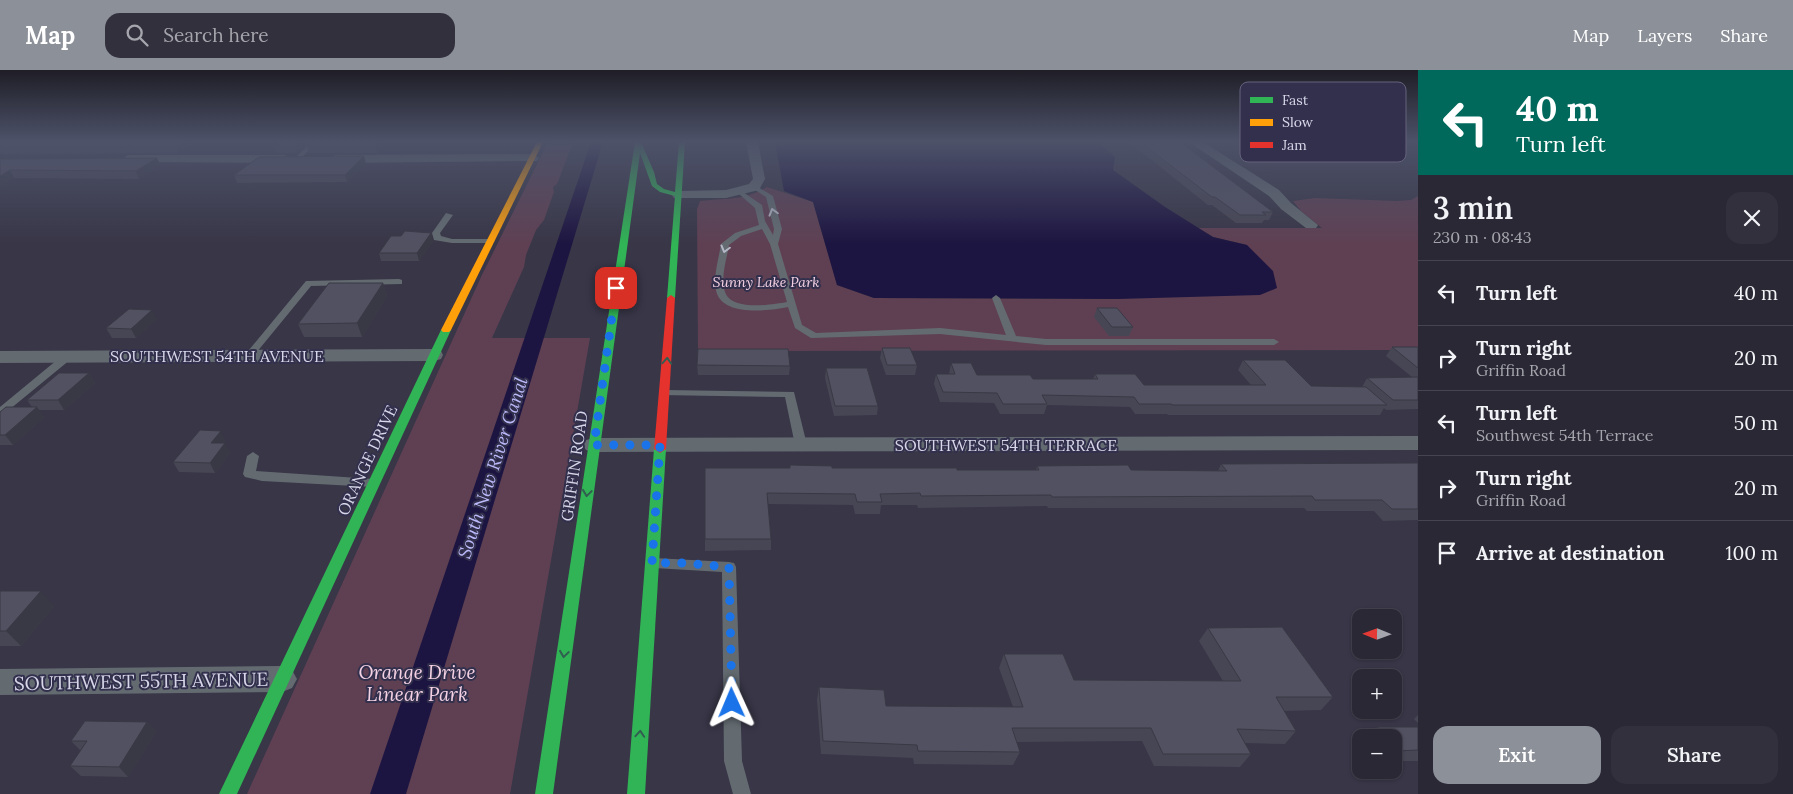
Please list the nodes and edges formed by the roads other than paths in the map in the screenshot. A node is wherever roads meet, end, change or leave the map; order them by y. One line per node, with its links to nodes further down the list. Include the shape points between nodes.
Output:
1 (524, 176): 14 (main road, ORANGE DRIVE)
2 (633, 176): 10 (main road, GRIFFIN ROAD)
3 (652, 176): 9 (main road, via 654,185 667,193)
4 (680, 176): 9 (main road)
5 (758, 176): 7 (street)
6 (1247, 176): 12 (street, via 1274,193)
7 (754, 187): 8 (street); 15 (lane, one-way to 7, via 778,229 769,196)
8 (741, 193): 9 (street); 13 (lane, via 759,207)
9 (679, 195): 10 (main road, via 647,202); 25 (main road, one-way to 9)
10 (627, 212): 28 (main road, GRIFFIN ROAD)
11 (449, 215): 14 (lane, via 436,233 437,238)
12 (1311, 225)
13 (764, 226): 15 (lane); 18 (lane, one-way to 18, via 729,238 725,244 719,291 724,298 749,308 765,309)
14 (491, 241): 21 (main road, ORANGE DRIVE)
15 (774, 244): 18 (lane)
16 (399, 282): 22 (lane, via 309,283)
17 (996, 298): 19 (lane)
18 (791, 304): 19 (lane, via 798,326 814,336 940,331)
19 (1012, 338): 20 (lane, via 1056,342)
20 (1274, 342)
21 (434, 355): 22 (street, SOUTHWEST 54TH AVENUE); 32 (main road, ORANGE DRIVE)
22 (248, 356): 24 (street, SOUTHWEST 54TH AVENUE)
23 (0, 357): 24 (street, SOUTHWEST 54TH AVENUE)
24 (67, 357): 26 (lane)
25 (664, 393): 29 (main road); 30 (lane, via 790,394)
26 (0, 412)
27 (1418, 443): 30 (street, SOUTHWEST 54TH TERRACE)
28 (594, 445): 29 (street, SOUTHWEST 54TH TERRACE); 37 (main road, GRIFFIN ROAD, one-way to 37)
29 (660, 445): 30 (street, SOUTHWEST 54TH TERRACE); 33 (main road)
30 (801, 445)
31 (253, 456): 32 (lane, via 249,474)
32 (373, 484): 34 (main road, ORANGE DRIVE)
33 (652, 563): 38 (main road, one-way to 33); 39 (lane, via 729,567 733,761)
34 (282, 680): 35 (street, SOUTHWEST 55TH AVENUE); 36 (main road, ORANGE DRIVE)
35 (0, 682)
36 (228, 794)
37 (544, 794)
38 (636, 794)
39 (742, 794)

